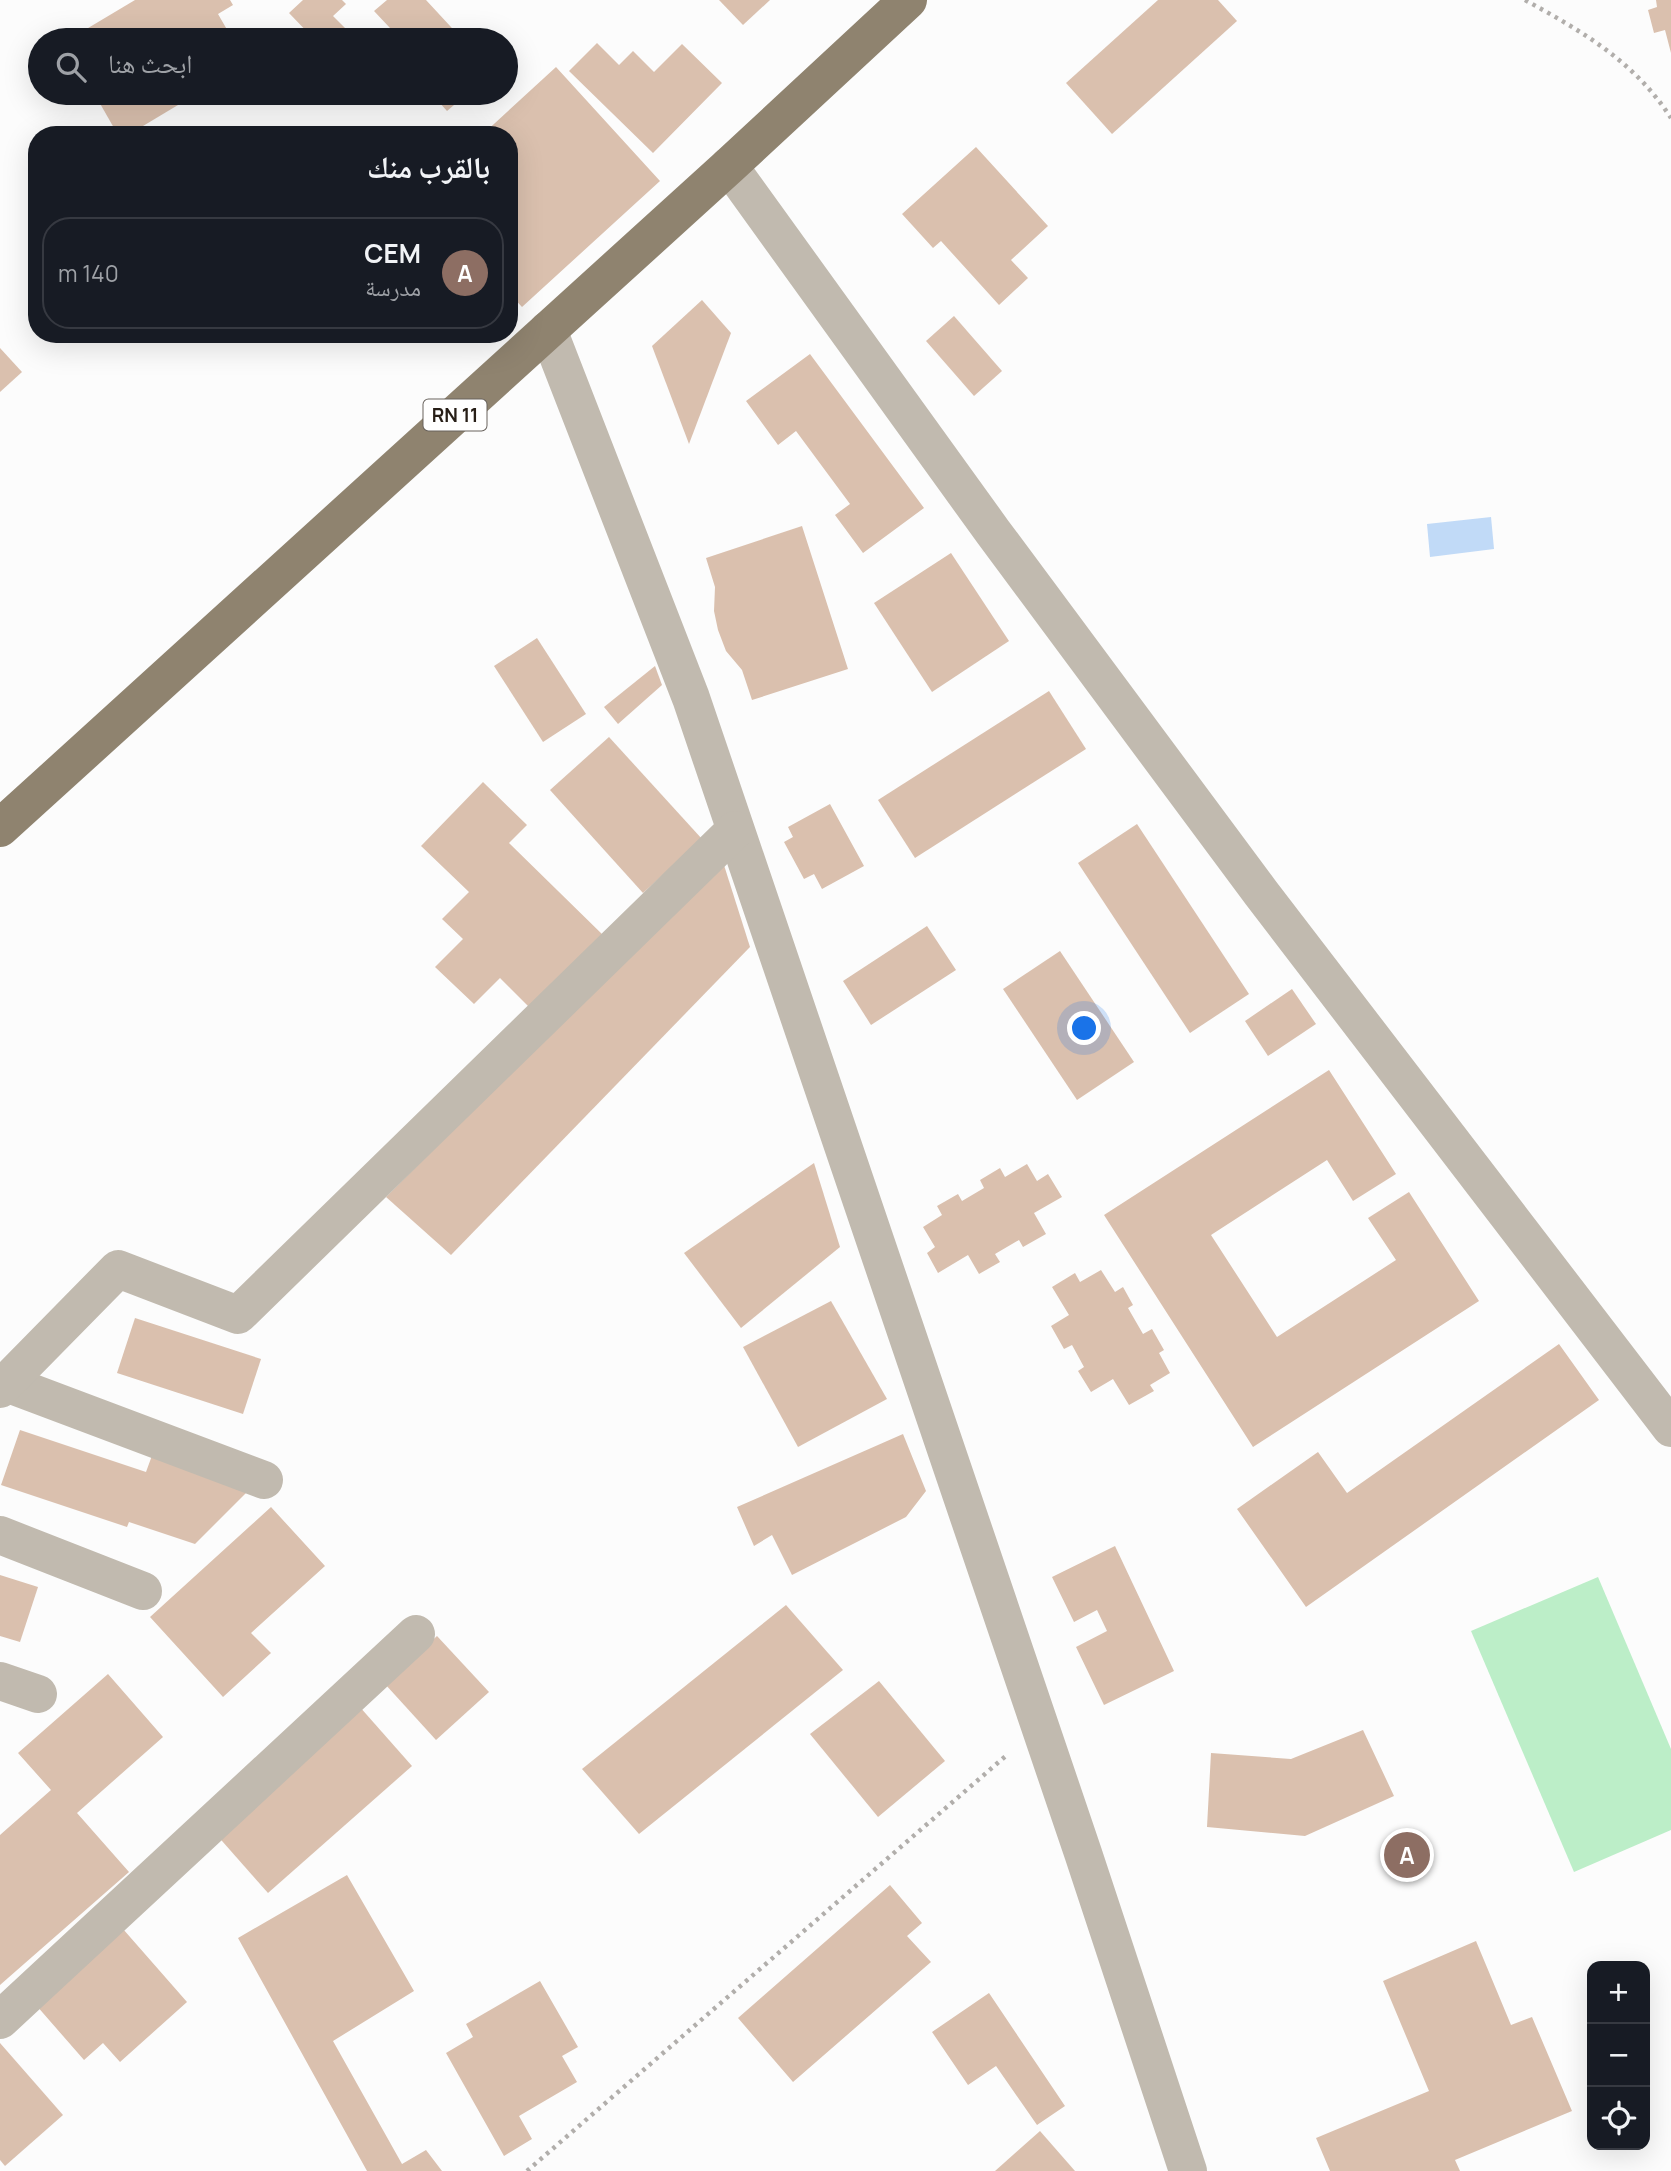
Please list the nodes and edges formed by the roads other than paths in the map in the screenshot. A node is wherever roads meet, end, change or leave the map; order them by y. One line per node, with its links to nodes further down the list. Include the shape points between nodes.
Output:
1 (908, 0): 2 (main road, RN 11)
2 (729, 166): 3 (main road, RN 11); 7 (street, via 1261,893)
3 (548, 330): 4 (main road, RN 11); 5 (street, via 691,698)
4 (0, 828)
5 (735, 830): 6 (street, via 238,1315 118,1269); 15 (street)
6 (3, 1386): 8 (street)
7 (1671, 1428)
8 (264, 1480)
9 (0, 1535): 10 (street)
10 (143, 1591)
11 (416, 1634): 14 (street)
12 (0, 1681): 13 (street)
13 (38, 1695)
14 (0, 2020)
15 (1188, 2171)

